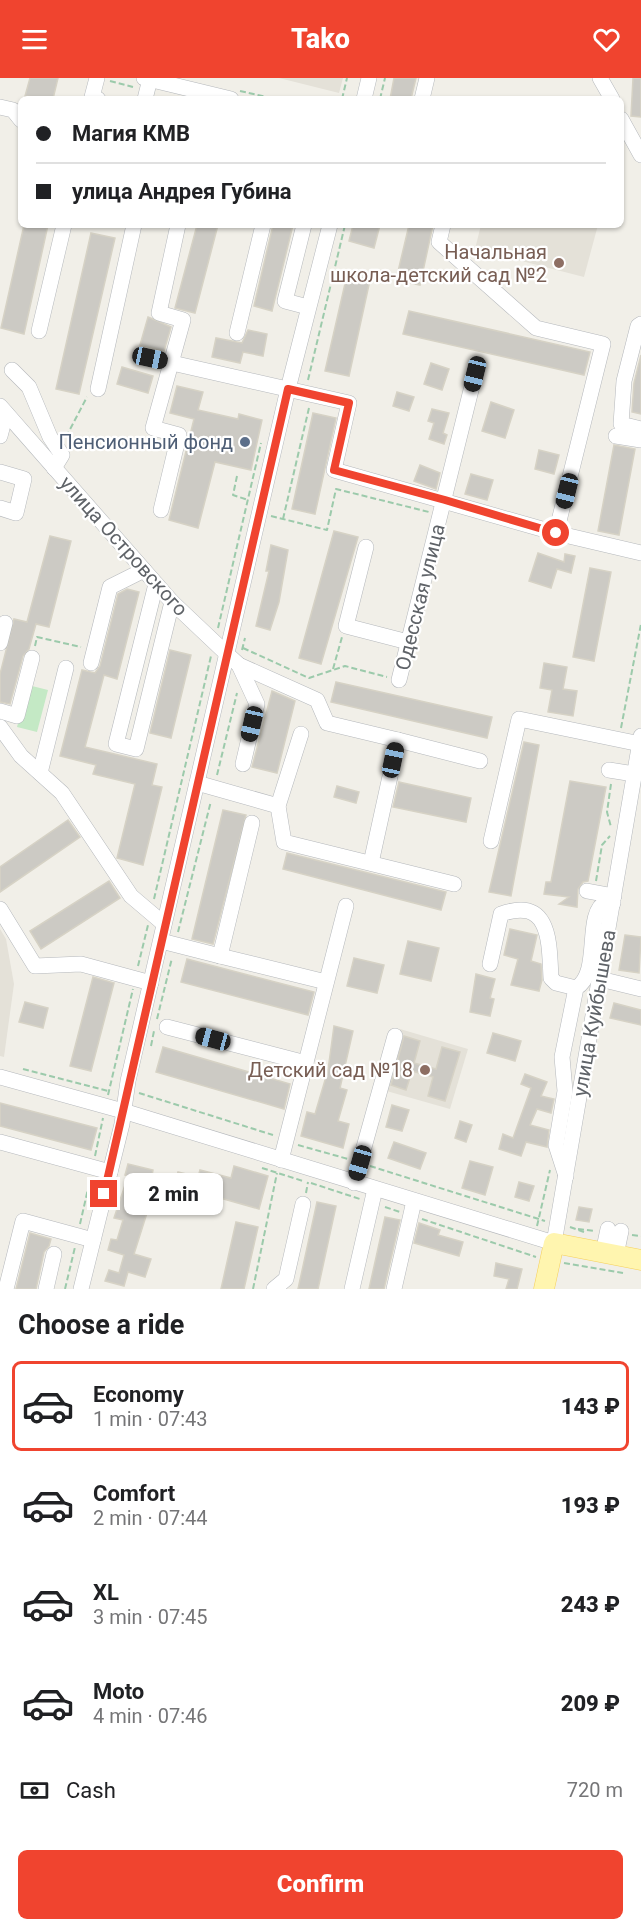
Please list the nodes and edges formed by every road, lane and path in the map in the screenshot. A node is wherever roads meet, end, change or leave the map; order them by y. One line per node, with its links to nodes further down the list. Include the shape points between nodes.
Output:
1 (97, 78): 9 (street)
2 (347, 78): 12 (path)
3 (369, 78): 13 (street)
4 (385, 78): 14 (path)
5 (427, 78): 15 (street)
6 (600, 78): 16 (street)
7 (147, 79): 8 (street); 10 (street)
8 (168, 81): 11 (street)
9 (92, 96)
10 (145, 96)
11 (220, 96)
12 (343, 96)
13 (365, 96)
14 (381, 96)
15 (423, 96)
16 (610, 96)
17 (0, 107): 18 (street, via 13,110)
18 (18, 116)
19 (624, 124): 20 (street)
20 (641, 155)
21 (63, 228): 31 (street)
22 (133, 228): 37 (street)
23 (177, 228): 34 (street, via 159,313 183,320)
24 (262, 228): 32 (street)
25 (303, 228): 29 (street, via 285,301)
26 (329, 228): 29 (street)
27 (344, 228): 39 (path)
28 (442, 228): 57 (street, via 439,242 536,328 603,344)
29 (308, 307): 38 (street)
30 (641, 324): 41 (street, via 624,381 621,424)
31 (39, 331)
32 (237, 333)
33 (150, 358): 34 (street)
34 (173, 363): 38 (street); 53 (street, via 153,428 179,435)
35 (12, 370): 46 (street, via 29,387)
36 (475, 374): 51 (street, Одесская улица)
37 (98, 389): 46 (path, via 88,395)
38 (288, 389): 39 (street); 71 (street)
39 (305, 393): 51 (street, via 349,403 334,470); 56 (path, via 310,409)
40 (3, 409): 42 (street); 47 (street, улица Островского)
41 (641, 429)
42 (0, 436)
43 (616, 436): 44 (street)
44 (641, 440)
45 (261, 443): 50 (path)
46 (58, 450): 47 (street, via 62,455)
47 (54, 468): 60 (street, улица Островского)
48 (0, 472): 52 (street, via 24,478 16,513)
49 (237, 476): 50 (path, via 233,495)
50 (248, 500): 65 (path)
51 (445, 500): 54 (street, Одесская улица); 57 (street)
52 (0, 508)
53 (161, 510)
54 (441, 515): 56 (path, via 336,489 327,530); 66 (street, Одесская улица)
55 (270, 516): 56 (path)
56 (283, 519)
57 (556, 533): 59 (street)
58 (366, 547): 64 (street)
59 (641, 553)
60 (144, 570): 61 (street, улица Островского); 69 (street, via 110,587)
61 (156, 584): 62 (street, улица Островского); 62 (street, via 116,744 136,749)
62 (172, 602): 65 (street, улица Островского)
63 (5, 623): 67 (street)
64 (346, 626): 66 (street); 73 (path)
65 (214, 641): 71 (street, улица Островского); 96 (path)
66 (408, 642): 74 (street, Одесская улица)
67 (0, 644)
68 (243, 648): 73 (path, via 309,678)
69 (93, 656): 70 (path, via 38,637)
70 (32, 658): 75 (street, via 17,716)
71 (237, 664): 78 (street, via 317,700 327,723); 81 (street, via 257,704); 85 (street); 86 (path)
72 (66, 668): 83 (street)
73 (333, 670): 74 (path, via 345,666)
74 (399, 680)
75 (0, 711)
76 (0, 727): 83 (street)
77 (301, 734): 87 (street)
78 (398, 740): 80 (street); 90 (street)
79 (640, 740): 84 (street, улица Куйбышева); 89 (street, via 519,719)
80 (480, 761)
81 (243, 764)
82 (609, 770): 84 (street)
83 (40, 774): 96 (street, via 62,793 131,896)
84 (634, 774): 93 (street, улица Куйбышева)
85 (197, 783): 86 (street); 97 (street)
86 (214, 788): 87 (street); 98 (path)
87 (278, 806): 90 (street, via 284,842)
88 (252, 823): 99 (street)
89 (491, 841)
90 (371, 863): 91 (street)
91 (454, 884)
92 (587, 891): 93 (street)
93 (614, 899): 102 (street, улица Куйбышева); 105 (street, via 598,910 588,974)
94 (346, 906): 103 (street)
95 (0, 909): 101 (street, via 35,966 81,964)
96 (150, 913): 97 (street); 101 (path)
97 (164, 924): 98 (street)
98 (168, 943): 99 (street); 104 (street); 109 (path)
99 (220, 956): 103 (street)
100 (490, 964): 105 (street, via 501,914 527,912 538,917 546,931 552,956 551,978)
101 (135, 979): 104 (street); 113 (path)
102 (600, 980): 106 (street); 125 (street, улица Куйбышева)
103 (326, 982): 110 (street)
104 (151, 983): 114 (street)
105 (576, 988): 119 (street, via 562,1057 565,1091)
106 (641, 989)
107 (167, 1027): 110 (street)
108 (394, 1036): 120 (street)
109 (150, 1047)
110 (306, 1063): 117 (street)
111 (22, 1068): 115 (path)
112 (0, 1079): 115 (street)
113 (110, 1084): 114 (path); 115 (path)
114 (133, 1091): 116 (street); 116 (path); 117 (path)
115 (105, 1105): 116 (street); 116 (path); 122 (path)
116 (126, 1116): 123 (street); 124 (street)
117 (286, 1140): 120 (path); 123 (street)
118 (0, 1142): 122 (street)
119 (556, 1145): 125 (street); 130 (path)
120 (360, 1163): 126 (street); 130 (path)
121 (255, 1166): 123 (path)
122 (93, 1167): 124 (street); 135 (path)
123 (279, 1167): 126 (street); 127 (path); 147 (path)
124 (110, 1172): 137 (street)
125 (566, 1176): 138 (street, улица Куйбышева)
126 (354, 1183): 127 (street)
127 (373, 1196): 129 (street); 129 (path); 149 (street)
128 (303, 1204): 148 (street, via 286,1279)
129 (412, 1208): 138 (street); 141 (path); 150 (street)
130 (538, 1219): 131 (path); 133 (path)
131 (549, 1222)
132 (576, 1229): 134 (path)
133 (536, 1231)
134 (613, 1231): 136 (path); 140 (street)
135 (77, 1236): 137 (street); 143 (street, via 23,1221); 145 (path)
136 (641, 1236)
137 (93, 1240): 146 (street)
138 (556, 1252): 140 (main road); 142 (path); 151 (main road, улица Куйбышева)
139 (54, 1254): 144 (street)
140 (610, 1254): 142 (main road)
141 (542, 1259)
142 (635, 1267)
143 (6, 1289)
144 (46, 1289)
145 (65, 1289)
146 (81, 1289)
147 (253, 1289)
148 (273, 1289)
149 (352, 1289)
150 (394, 1289)
151 (544, 1289)

